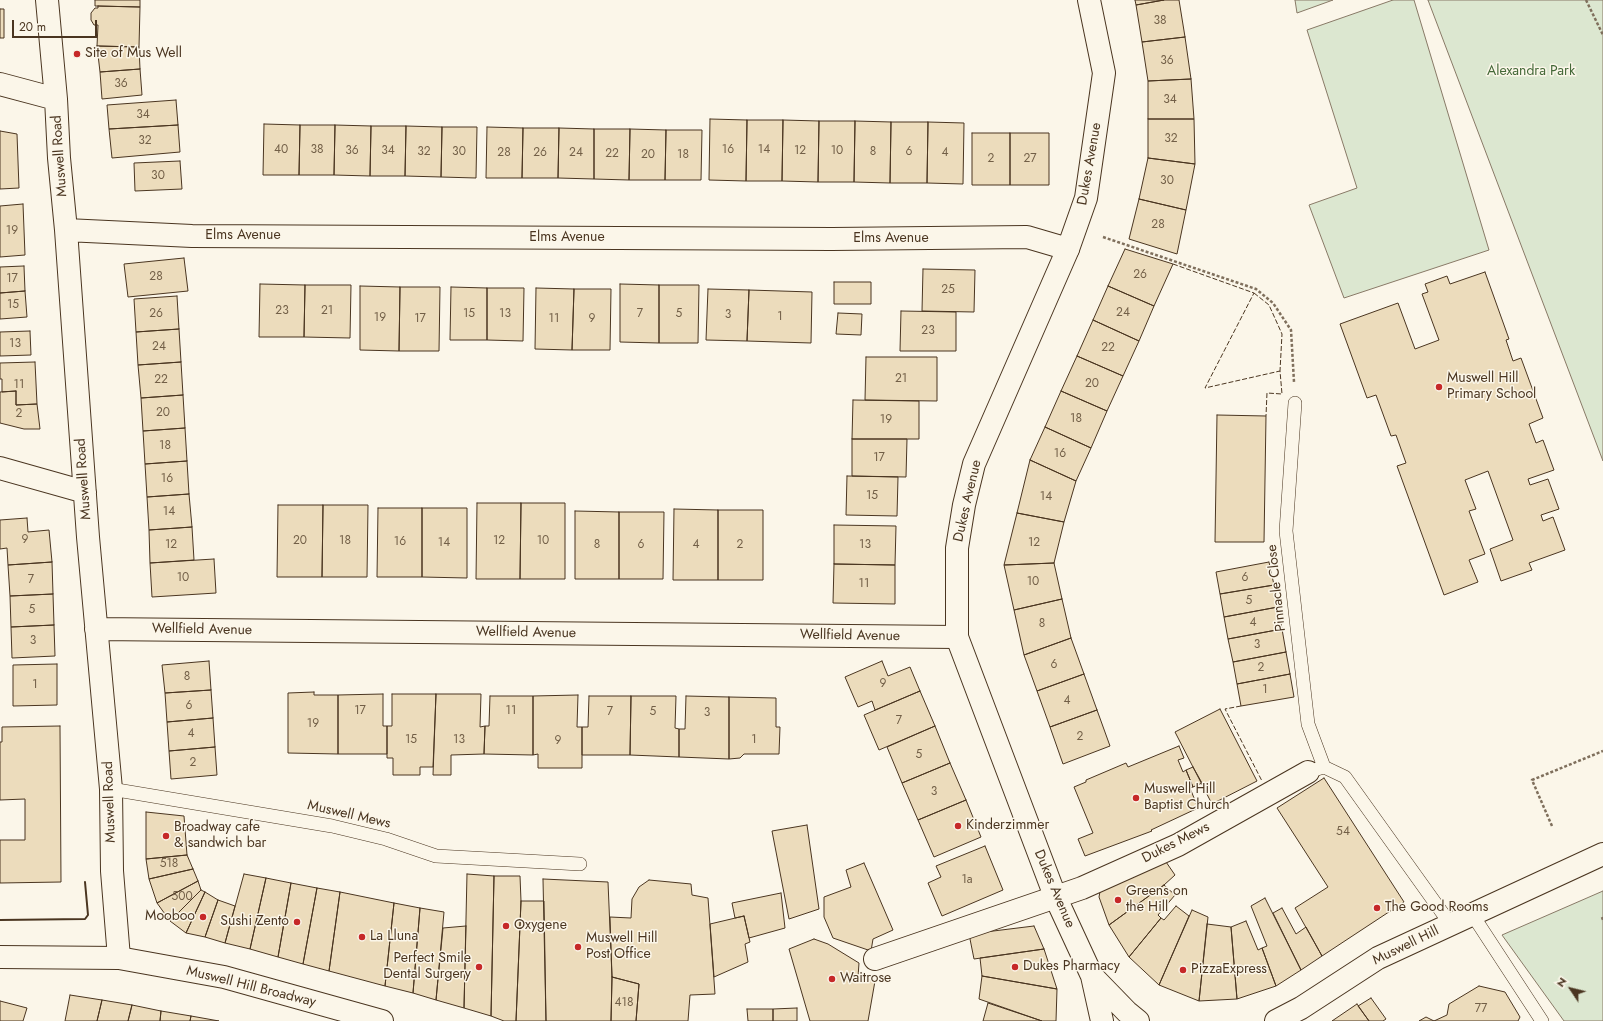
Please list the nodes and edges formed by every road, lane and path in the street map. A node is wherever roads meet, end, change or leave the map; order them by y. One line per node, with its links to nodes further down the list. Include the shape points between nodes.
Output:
1 (47, 0): 6 (street, Muswell Road)
2 (1089, 0): 9 (street, Dukes Avenue, via 1104,73 1086,198)
3 (1586, 0): 4 (path)
4 (1603, 35)
5 (0, 84): 6 (street)
6 (56, 99): 7 (street, Muswell Road)
7 (66, 230): 9 (street, Elms Avenue, via 200,236 824,239 1027,237); 12 (street, Muswell Road)
8 (1103, 237): 10 (path, via 1256,289 1273,303 1291,330)
9 (1068, 249): 14 (street, Dukes Avenue, via 974,464 957,548)
10 (1295, 403): 16 (lane, Pinnacle Close, via 1286,531 1308,724)
11 (0, 468): 12 (street)
12 (85, 492): 13 (street, Muswell Road)
13 (96, 629): 14 (street, Wellfield Avenue); 17 (street, Muswell Road)
14 (957, 637): 21 (street, Dukes Avenue)
15 (1603, 751): 18 (path, via 1532,780)
16 (1316, 770): 21 (street, Dukes Mews, via 1178,845 1082,888); 23 (lane, via 1345,777)
17 (111, 790): 20 (lane, Muswell Mews, via 332,826 386,839 436,856); 25 (street, Muswell Road, via 112,871)
18 (1552, 826)
19 (1603, 854): 22 (street, Muswell Hill)
20 (580, 864)
21 (1055, 896): 26 (street, Dukes Mews); 27 (street, Dukes Avenue)
22 (1472, 914): 23 (street, Muswell Hill); 33 (lane)
23 (1451, 925): 28 (street, Muswell Hill, via 1378,958)
24 (0, 957): 25 (street, Muswell Hill Broadway)
25 (119, 958): 29 (street, Muswell Hill Broadway, via 224,978)
26 (875, 959)
27 (1092, 976): 30 (street, Dukes Avenue); 31 (street, Dukes Avenue)
28 (1296, 1014): 32 (street, Muswell Hill)
29 (382, 1021)
30 (1102, 1021)
31 (1138, 1021)
32 (1276, 1021)
33 (1542, 1021)

